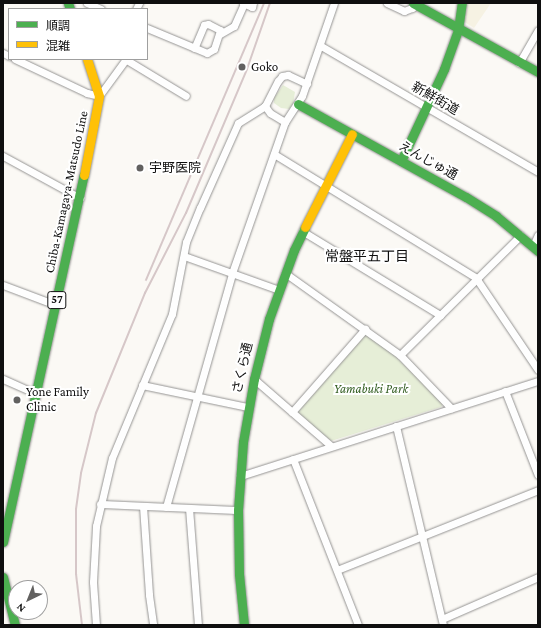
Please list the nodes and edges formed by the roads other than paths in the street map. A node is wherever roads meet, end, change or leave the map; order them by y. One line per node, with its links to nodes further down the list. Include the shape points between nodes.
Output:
1 (87, 3): 8 (street)
2 (244, 3): 3 (street, via 252,7); 12 (street, via 234,26)
3 (253, 3)
4 (334, 3): 13 (street)
5 (387, 3): 7 (street, via 404,11)
6 (462, 3): 10 (street)
7 (416, 4): 10 (street)
8 (99, 8)
9 (148, 28): 14 (street)
10 (458, 30): 19 (street); 26 (street, via 444,69)
11 (538, 30): 19 (street)
12 (220, 34): 14 (street, via 209,53); 14 (street, via 219,28 206,24)
13 (320, 46): 21 (street); 26 (street, 新鮮街道)
14 (194, 48)
15 (17, 60): 22 (street, via 87,93)
16 (87, 60): 22 (street, Chiba-Kamagaya-Matsudo Line / 57)
17 (125, 60): 22 (street)
18 (128, 60): 23 (street)
19 (519, 63): 20 (street)
20 (538, 72)
21 (307, 84): 24 (street); 25 (street, via 288,75 282,76)
22 (99, 96): 34 (street, Chiba-Kamagaya-Matsudo Line / 57)
23 (186, 96)
24 (298, 104): 27 (street); 28 (street, えんじゅ通)
25 (265, 106): 27 (street, via 270,113); 39 (street, via 238,122 186,242)
26 (426, 107): 31 (street); 32 (street, 新鮮街道)
27 (285, 122): 29 (street)
28 (352, 134): 31 (street, えんじゅ通); 33 (street, さくら通)
29 (274, 154): 33 (street); 40 (street)
30 (3, 156): 34 (street)
31 (401, 161): 36 (street, えんじゅ通, via 496,216)
32 (538, 172)
33 (324, 185): 35 (street, さくら通); 42 (street)
34 (80, 198): 45 (street, Chiba-Kamagaya-Matsudo Line / 57)
35 (302, 231): 41 (street, さくら通); 46 (street)
36 (520, 235): 38 (street, えんじゅ通); 42 (street)
37 (538, 235): 38 (street)
38 (536, 249)
39 (184, 256): 40 (street); 53 (street, via 172,314)
40 (232, 273): 44 (street); 56 (street)
41 (285, 274): 44 (street, さくら通); 47 (street)
42 (476, 278): 46 (street); 49 (street)
43 (3, 285): 45 (street)
44 (278, 290): 51 (street, さくら通)
45 (56, 305): 55 (street, Chiba-Kamagaya-Matsudo Line / 57)
46 (440, 315): 48 (street)
47 (365, 329): 48 (street); 59 (street)
48 (400, 355): 58 (street)
49 (538, 370)
50 (3, 379): 55 (street)
51 (254, 379): 57 (street, さくら通); 59 (street)
52 (538, 381): 54 (street)
53 (142, 385): 56 (street); 66 (street, via 112,458)
54 (506, 391): 58 (street); 63 (street)
55 (36, 394): 72 (street, Chiba-Kamagaya-Matsudo Line / 57)
56 (196, 397): 57 (street); 68 (street)
57 (248, 407): 64 (street, さくら通)
58 (451, 408): 60 (street)
59 (292, 412): 61 (street)
60 (396, 426): 61 (street); 71 (street)
61 (331, 446): 62 (street)
62 (293, 460): 64 (street); 73 (street)
63 (538, 475)
64 (240, 476): 70 (street, さくら通)
65 (538, 490): 71 (street)
66 (100, 504): 67 (street); 79 (street, via 93,569)
67 (143, 506): 68 (street); 80 (street)
68 (166, 507): 69 (street)
69 (189, 508): 70 (street); 81 (street)
70 (238, 510): 82 (street, さくら通)
71 (422, 536): 73 (street); 78 (street)
72 (3, 542)
73 (337, 570): 83 (street)
74 (3, 577): 76 (street)
75 (538, 577): 78 (street)
76 (8, 596): 77 (street)
77 (3, 607)
78 (442, 622)
79 (96, 625)
80 (153, 625)
81 (198, 625)
82 (244, 625)
83 (358, 625)

